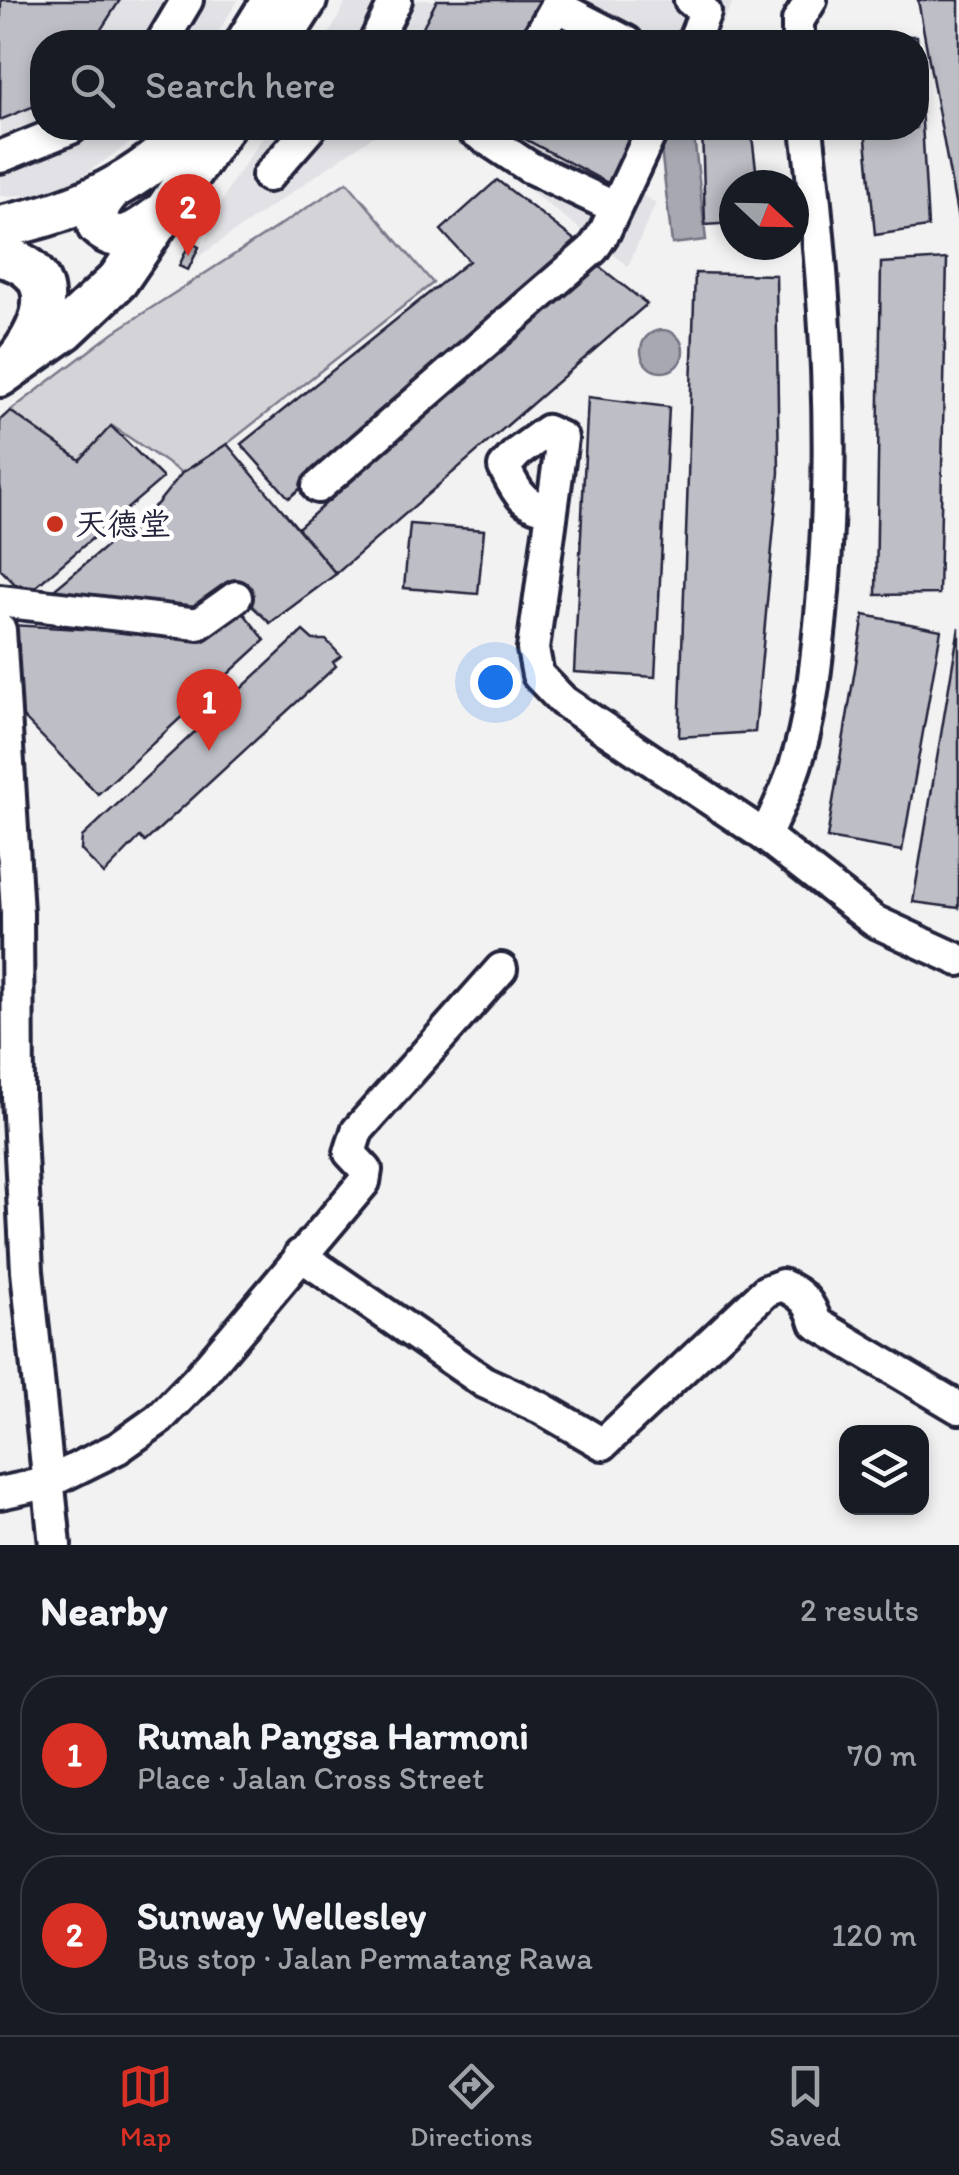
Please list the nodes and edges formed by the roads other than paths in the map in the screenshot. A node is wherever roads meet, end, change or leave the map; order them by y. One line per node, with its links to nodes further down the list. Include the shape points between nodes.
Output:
1 (187, 0): 8 (street)
2 (273, 0): 9 (main road)
3 (306, 0): 10 (main road)
4 (396, 0): 11 (street)
5 (690, 0): 14 (street, via 705,12)
6 (811, 0): 15 (street)
7 (558, 3): 12 (street); 13 (street)
8 (169, 30)
9 (254, 30)
10 (287, 30)
11 (381, 30)
12 (543, 30)
13 (606, 30)
14 (698, 30)
15 (798, 30)
16 (41, 140): 23 (street)
17 (177, 140): 25 (main road)
18 (214, 140): 27 (main road)
19 (300, 140): 24 (street)
20 (494, 140): 26 (street, via 530,166)
21 (647, 140): 26 (street)
22 (808, 140): 36 (street, via 831,474 818,646 804,731)
23 (0, 156)
24 (268, 176)
25 (110, 191): 27 (main road, via 96,218 112,236 133,236); 28 (main road)
26 (614, 207): 31 (street, via 593,248)
27 (164, 212): 30 (main road, via 118,280 65,330)
28 (0, 227)
29 (0, 256): 30 (main road, via 26,265 44,295 37,330)
30 (3, 374)
31 (318, 487)
32 (550, 508): 36 (street, via 532,648 538,675 563,701)
33 (236, 596): 34 (street, via 198,624)
34 (0, 601)
35 (0, 630): 39 (street, via 17,912)
36 (765, 836): 37 (street, via 874,921)
37 (959, 960)
38 (501, 970): 40 (street, via 356,1130 350,1153 366,1170 364,1182)
39 (9, 1108): 42 (street)
40 (300, 1255): 41 (street, via 484,1382 602,1444 766,1291 782,1285 810,1304 816,1323); 42 (street, via 159,1419)
41 (959, 1408)
42 (47, 1483): 43 (street); 44 (street)
43 (0, 1493)
44 (56, 1545)

